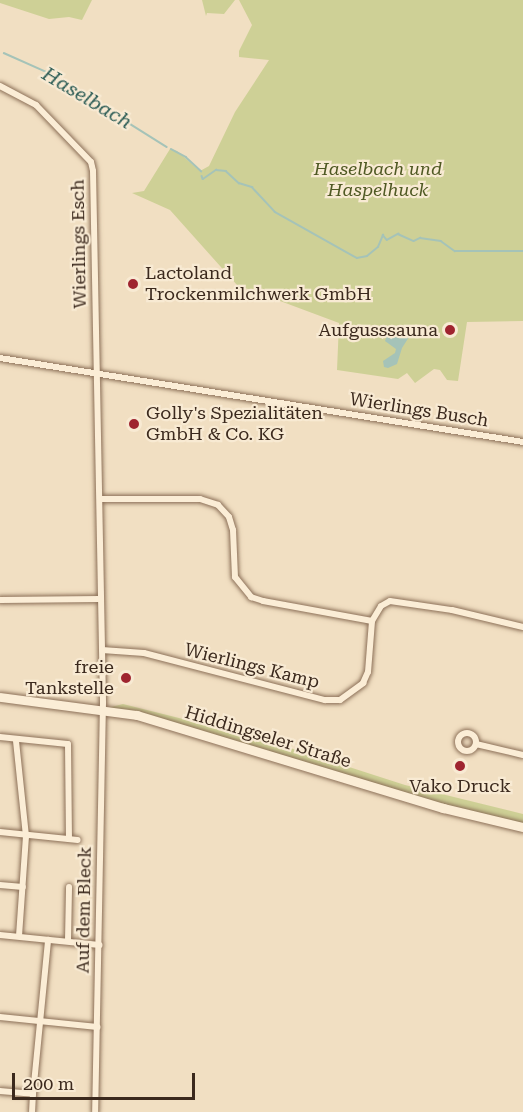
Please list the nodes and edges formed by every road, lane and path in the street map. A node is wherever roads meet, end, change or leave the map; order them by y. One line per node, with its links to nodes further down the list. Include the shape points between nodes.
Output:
1 (0, 86): 3 (street, Wierlings Esch, via 36,105 91,162)
2 (0, 358): 3 (street)
3 (98, 373): 4 (street, Wierlings Busch); 5 (street, Wierlings Esch)
4 (523, 442)
5 (100, 499): 6 (street, Wierlings Esch); 8 (street, via 200,499 218,505 229,517 235,577 251,597)
6 (100, 599): 7 (street); 10 (street, Wierlings Esch)
7 (0, 600)
8 (372, 621): 9 (street, via 381,606 390,602 452,610); 10 (street, Wierlings Kamp, via 368,672 363,683 340,700 325,700 144,654)
9 (523, 627)
10 (102, 650): 12 (street, Wierlings Esch)
11 (0, 697): 12 (street, Hiddingseler Straße)
12 (103, 709): 17 (street, Hiddingseler Straße, via 148,718 443,808); 29 (street, Auf dem Bleck)
13 (0, 737): 14 (street)
14 (16, 741): 19 (street); 20 (street, via 68,744)
15 (476, 744): 16 (street)
16 (523, 755)
17 (523, 826)
18 (0, 832): 19 (street)
19 (26, 836): 20 (street); 24 (street)
20 (69, 839): 21 (street)
21 (78, 840)
22 (0, 885): 24 (street)
23 (69, 886): 28 (street)
24 (24, 887): 26 (street)
25 (0, 936): 26 (street)
26 (19, 936): 27 (street)
27 (48, 940): 28 (street); 31 (street)
28 (68, 941): 29 (street)
29 (99, 945): 32 (street, Auf dem Bleck)
30 (0, 1017): 31 (street)
31 (39, 1021): 32 (street); 34 (street)
32 (97, 1027): 36 (street, Auf dem Bleck)
33 (0, 1091): 34 (street)
34 (33, 1094): 35 (street)
35 (32, 1112)
36 (95, 1112)

